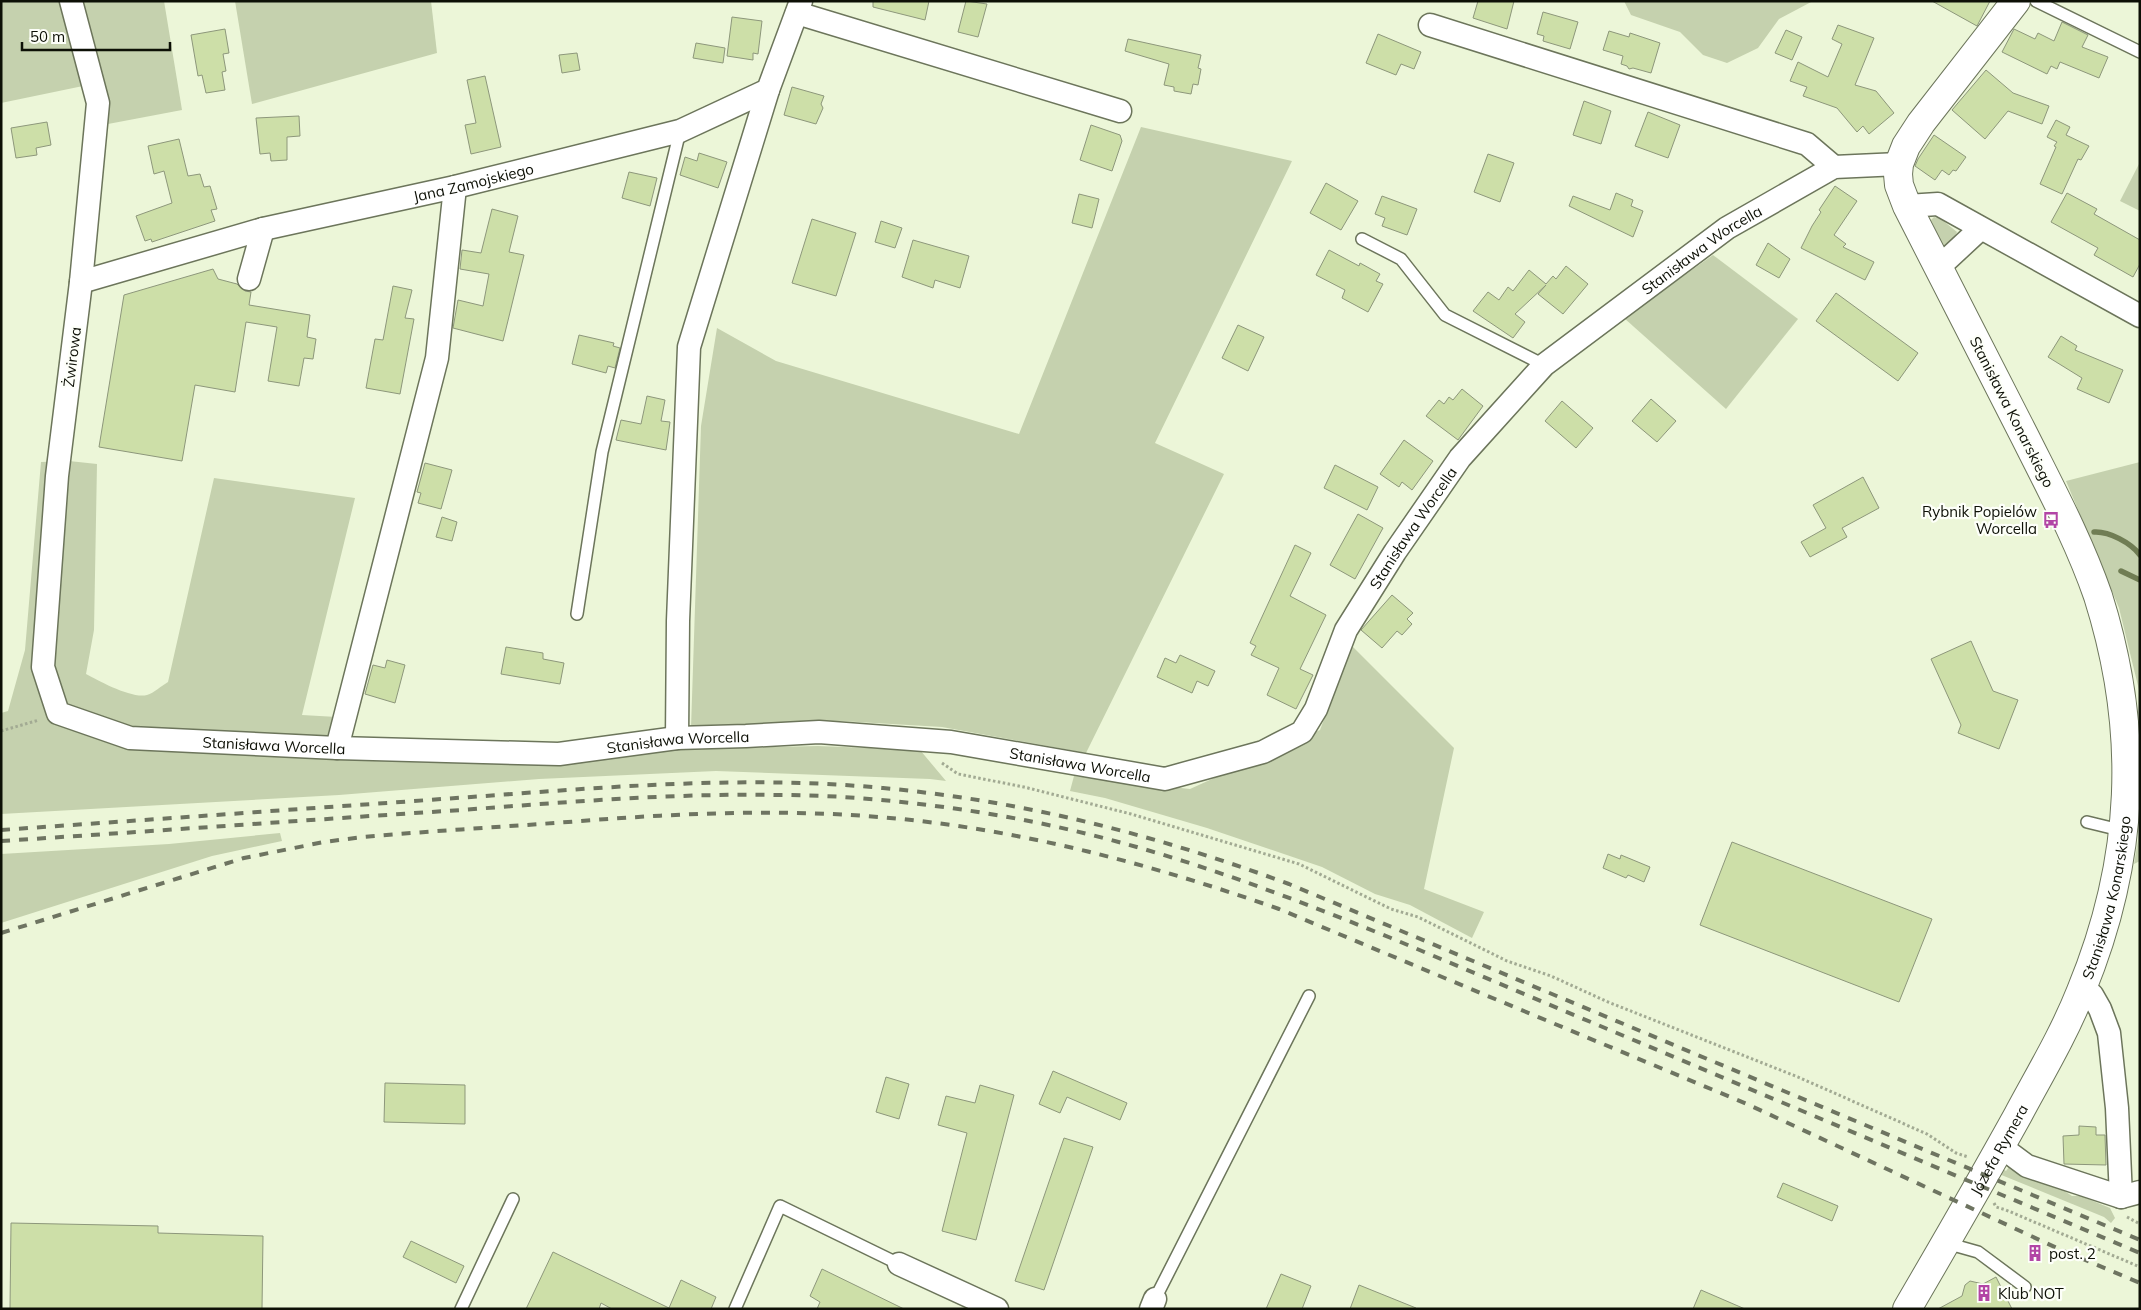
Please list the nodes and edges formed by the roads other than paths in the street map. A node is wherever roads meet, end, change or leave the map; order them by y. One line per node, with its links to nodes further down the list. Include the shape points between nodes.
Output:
1 (71, 1): 19 (street, Żwirowa, via 98,103)
2 (2016, 1): 10 (street, Stanisława Konarskiego, via 1911,137)
3 (2036, 1): 6 (lane)
4 (799, 7): 7 (street); 8 (street)
5 (1430, 25): 11 (street, via 1807,144)
6 (2140, 52)
7 (768, 90): 9 (street, Jana Zamojskiego); 24 (street, via 689,347 678,620)
8 (1120, 110)
9 (680, 131): 12 (street, Jana Zamojskiego); 22 (lane, via 602,452)
10 (1899, 164): 11 (street, Stanisława Worcella); 13 (street, Stanisława Konarskiego, via 1899,185)
11 (1834, 167): 21 (street, Stanisława Worcella, via 1727,228)
12 (455, 187): 15 (street, Jana Zamojskiego); 25 (street, via 437,358)
13 (1906, 206): 14 (street, via 1938,204); 17 (street, Stanisława Konarskiego)
14 (1980, 228): 17 (street); 20 (street)
15 (263, 229): 18 (street); 19 (street, Jana Zamojskiego)
16 (1362, 239): 21 (lane, via 1401,259 1445,315)
17 (1938, 268): 27 (street, Stanisława Konarskiego, via 2066,520 2097,594 2114,656 2124,720 2128,765)
18 (248, 279)
19 (81, 282): 23 (street, Żwirowa, via 57,476 43,667)
20 (2140, 316)
21 (1544, 365): 24 (street, Stanisława Worcella, via 1460,458 1395,552 1346,630 1316,709 1302,732 1263,752 1165,779 951,742 916,739 819,732)
22 (577, 614)
23 (58, 713): 25 (street, Stanisława Worcella, via 130,738)
24 (678, 738): 25 (street, Stanisława Worcella, via 559,754)
25 (337, 748)
26 (2087, 822): 27 (lane)
27 (2125, 832): 28 (street, Stanisława Konarskiego, via 2101,939)
28 (2083, 987): 30 (street, Józefa Rymera); 31 (street, Stanisława Konarskiego, via 2100,1009 2109,1033)
29 (1309, 996): 36 (lane)
30 (1995, 1156): 31 (street, Stanisława Konarskiego); 33 (street, Józefa Rymera)
31 (2130, 1194)
32 (513, 1199): 37 (lane)
33 (1946, 1243): 35 (lane, via 1978,1252); 40 (street, Józefa Rymera)
34 (899, 1264): 38 (lane, via 780,1206); 39 (street)
35 (2025, 1287)
36 (1153, 1304)
37 (461, 1309)
38 (735, 1309)
39 (996, 1309)
40 (1908, 1309)

